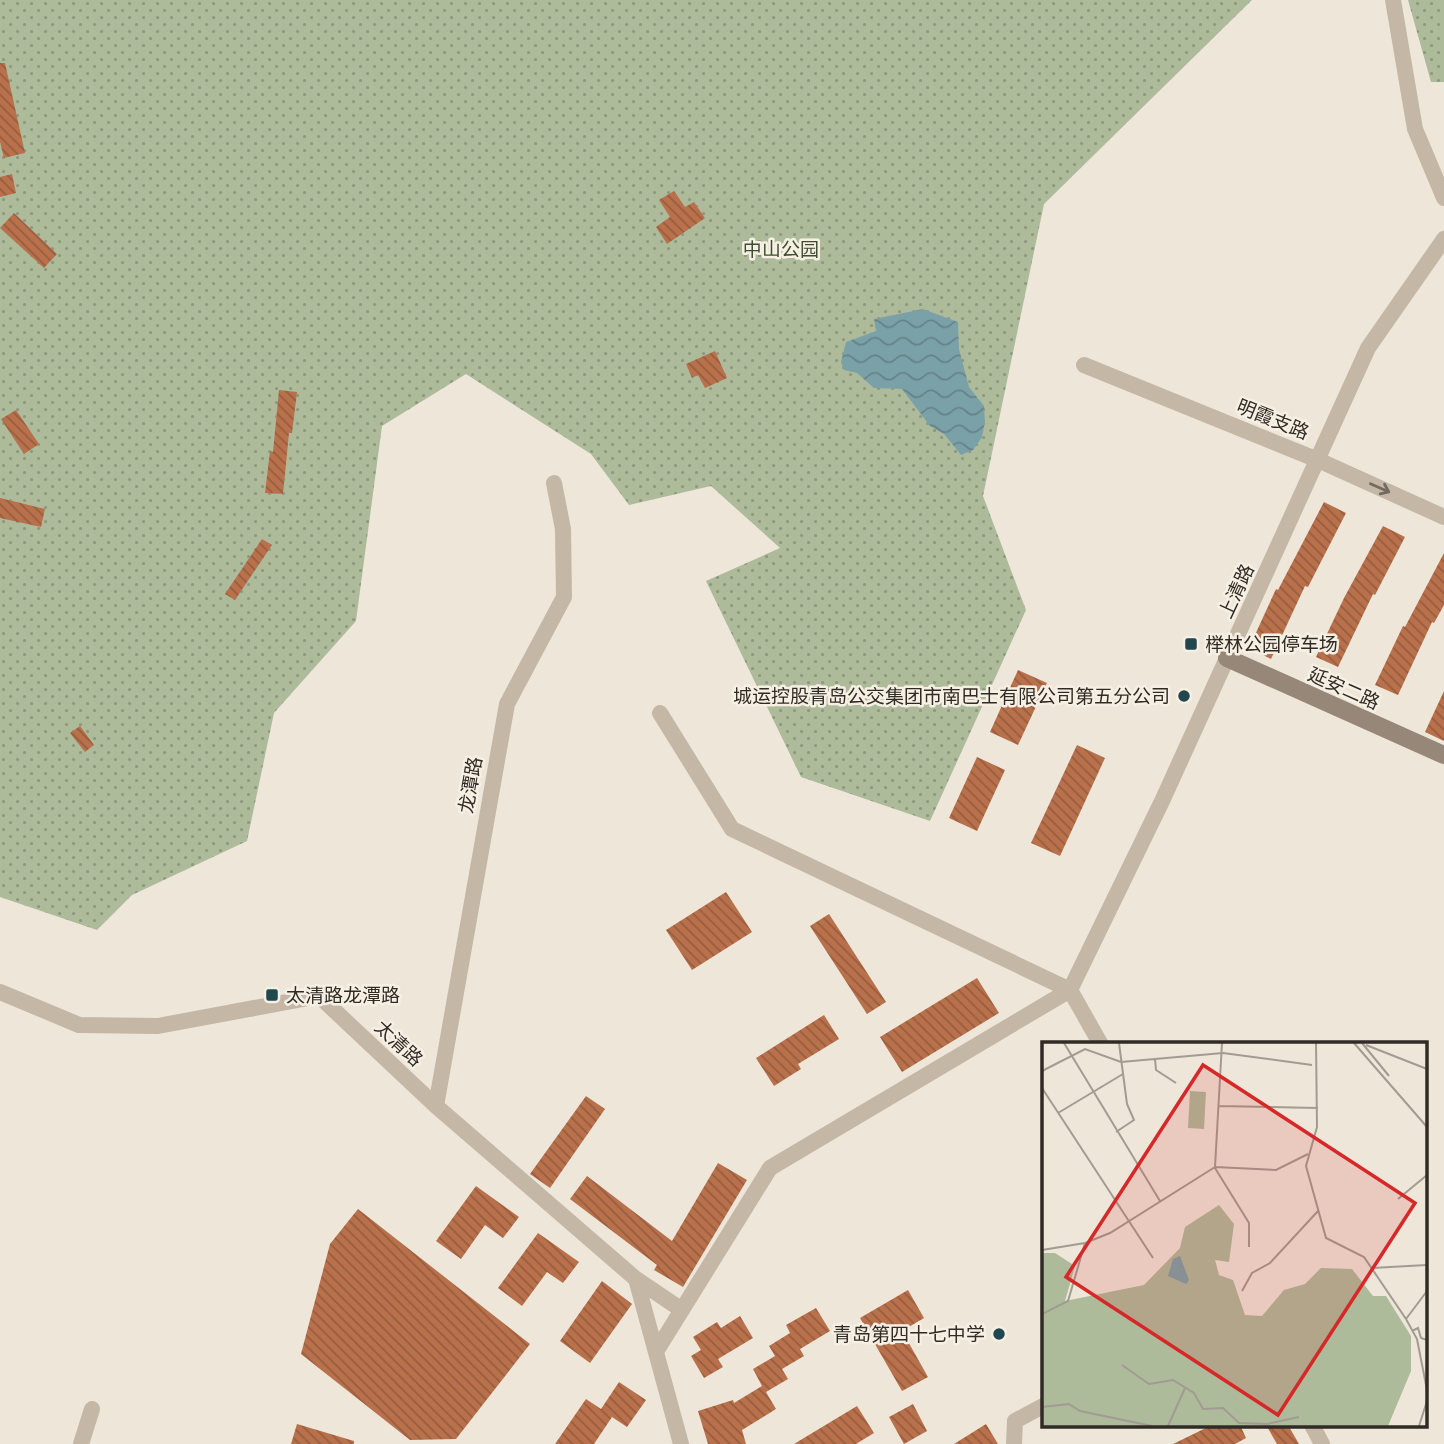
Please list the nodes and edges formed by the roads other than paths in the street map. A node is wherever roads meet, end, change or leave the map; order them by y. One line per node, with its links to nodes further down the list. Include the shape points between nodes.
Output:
1 (1393, 0): 2 (street, via 1415,129)
2 (1444, 198)
3 (1444, 239): 5 (street, 上清路, via 1368,348)
4 (1084, 365): 5 (street, 明霞支路)
5 (1318, 460): 7 (street, 明霞支路, one-way to 7); 8 (street, 上清路)
6 (554, 483): 14 (street, 龙潭路, via 563,529 564,597 507,704)
7 (1444, 517)
8 (1227, 658): 10 (street, 延安二路); 11 (street, 上清路)
9 (660, 713): 11 (street, via 732,829)
10 (1444, 755)
11 (1070, 990): 13 (street); 16 (street, via 770,1168)
12 (3, 996): 14 (street, 太清路, via 79,1025 158,1026 318,996)
13 (1099, 1042)
14 (436, 1106): 15 (street, 太清路)
15 (636, 1279): 16 (street, 太清路); 17 (street)
16 (682, 1310): 17 (street)
17 (657, 1350): 22 (street)
18 (1042, 1407): 23 (street, via 1016,1421)
19 (92, 1409): 21 (street)
20 (1313, 1426): 24 (street)
21 (81, 1444)
22 (681, 1444)
23 (1014, 1444)
24 (1322, 1444)

